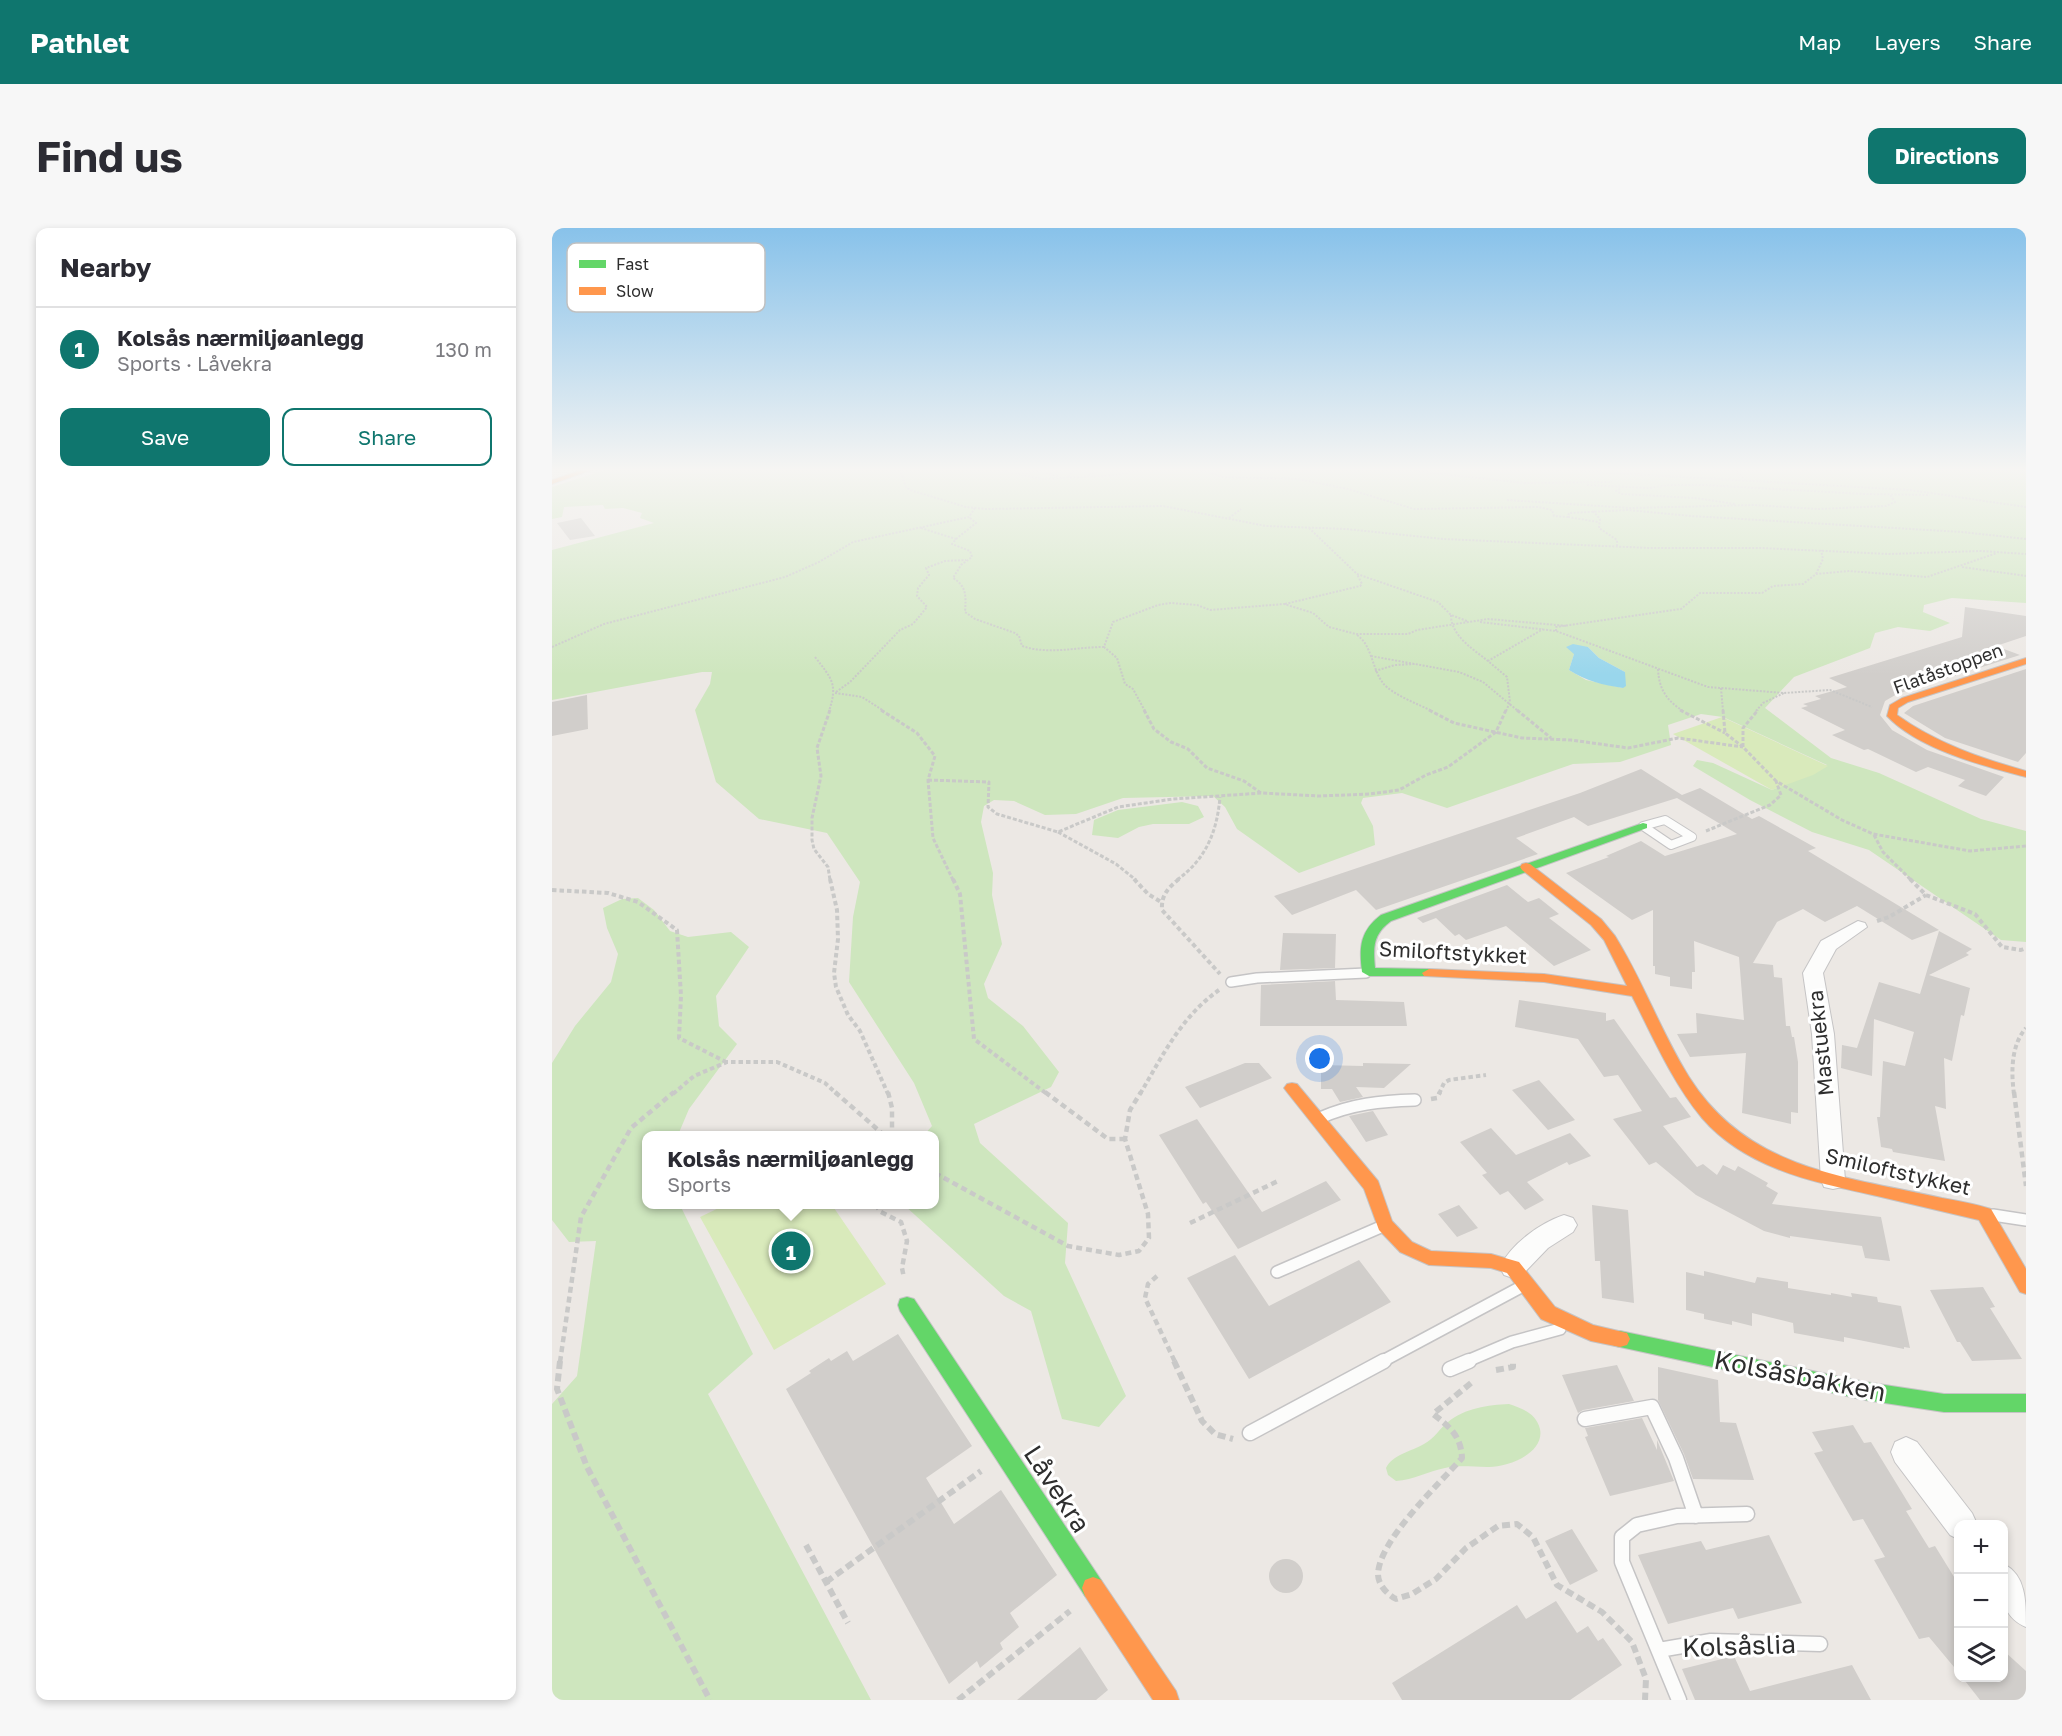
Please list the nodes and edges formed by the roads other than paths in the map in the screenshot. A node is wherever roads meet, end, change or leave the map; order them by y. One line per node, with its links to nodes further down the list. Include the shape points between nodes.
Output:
1 (2026, 661): 2 (street, Flatåstoppen, via 1905,700 1893,707 1892,716 1961,753)
2 (2026, 774)
3 (1643, 826): 3 (lane, Smiloftstykket, via 1671,845 1692,837 1665,820); 4 (street, Smiloftstykket)
4 (1526, 867): 6 (street, Smiloftstykket, via 1371,927 1366,938); 8 (street, Smiloftstykket, via 1596,922 1610,939)
5 (1858, 927): 12 (street, Mastuekra, via 1828,945 1813,974 1822,1034)
6 (1369, 972): 7 (lane); 8 (street, Smiloftstykket, via 1544,978)
7 (1231, 982)
8 (1637, 992): 12 (street, Smiloftstykket, via 1685,1080 1721,1127 1766,1159)
9 (1292, 1088): 11 (street)
10 (1415, 1100): 11 (lane, via 1368,1101)
11 (1318, 1119): 15 (street, via 1372,1186)
12 (1833, 1180): 13 (street, Smiloftstykket)
13 (1985, 1214): 14 (lane); 19 (street)
14 (2026, 1220)
15 (1385, 1225): 17 (lane); 18 (street, via 1406,1247 1429,1258 1491,1261)
16 (1564, 1225): 18 (street, via 1539,1240)
17 (1277, 1272)
18 (1519, 1276): 21 (street, Kolsåsbakken, via 1548,1313); 25 (lane)
19 (2026, 1286)
20 (907, 1305): 34 (street, Låvekra)
21 (1577, 1326): 22 (lane, via 1512,1342); 23 (street, Kolsåsbakken, via 1591,1333 1866,1391 1944,1403)
22 (1450, 1370)
23 (2026, 1403)
24 (1586, 1419): 28 (lane, via 1652,1407 1676,1458)
25 (1250, 1433)
26 (1906, 1452): 29 (street)
27 (1747, 1515): 28 (lane, Kolsåslia)
28 (1696, 1516): 33 (lane, Kolsåslia, via 1637,1525 1622,1537 1622,1562)
29 (1958, 1520)
30 (2008, 1585): 31 (street)
31 (2026, 1610)
32 (1820, 1644): 33 (lane, Kolsåslia, via 1711,1641)
33 (1659, 1650): 35 (lane, Kolsåslia)
34 (1167, 1700)
35 (1680, 1700)

